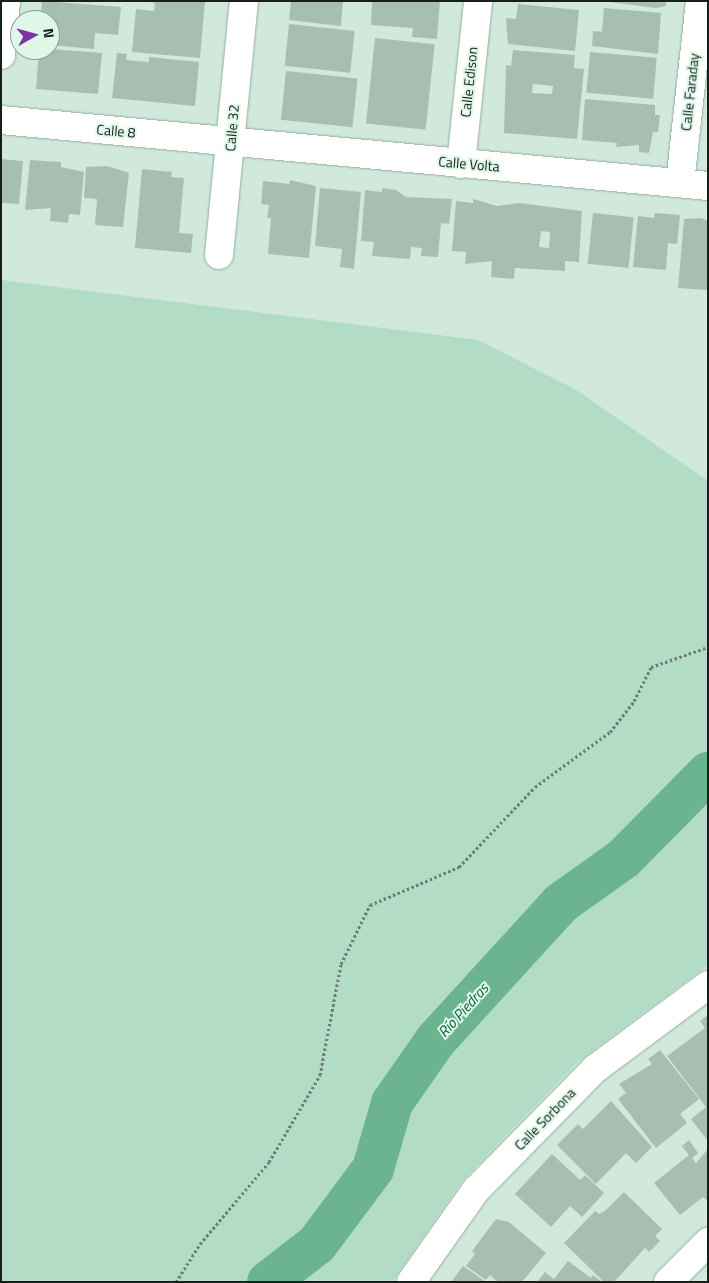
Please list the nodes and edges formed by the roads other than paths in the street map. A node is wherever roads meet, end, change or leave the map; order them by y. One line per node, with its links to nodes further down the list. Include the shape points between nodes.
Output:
1 (6, 1): 5 (street)
2 (244, 1): 7 (street, Calle 32)
3 (478, 1): 8 (street, Calle Edison)
4 (700, 1): 9 (street, Calle Faraday)
5 (1, 55)
6 (1, 120): 7 (street, Calle 8)
7 (231, 142): 8 (street, Calle Volta); 11 (street, Calle 32)
8 (461, 164): 9 (street, Calle Volta)
9 (680, 184): 10 (street, Calle Volta)
10 (708, 186)
11 (219, 255)
12 (708, 985): 14 (street, Calle Sorbona, via 595,1069 476,1190)
13 (708, 1242): 15 (street)
14 (411, 1282)
15 (668, 1282)

